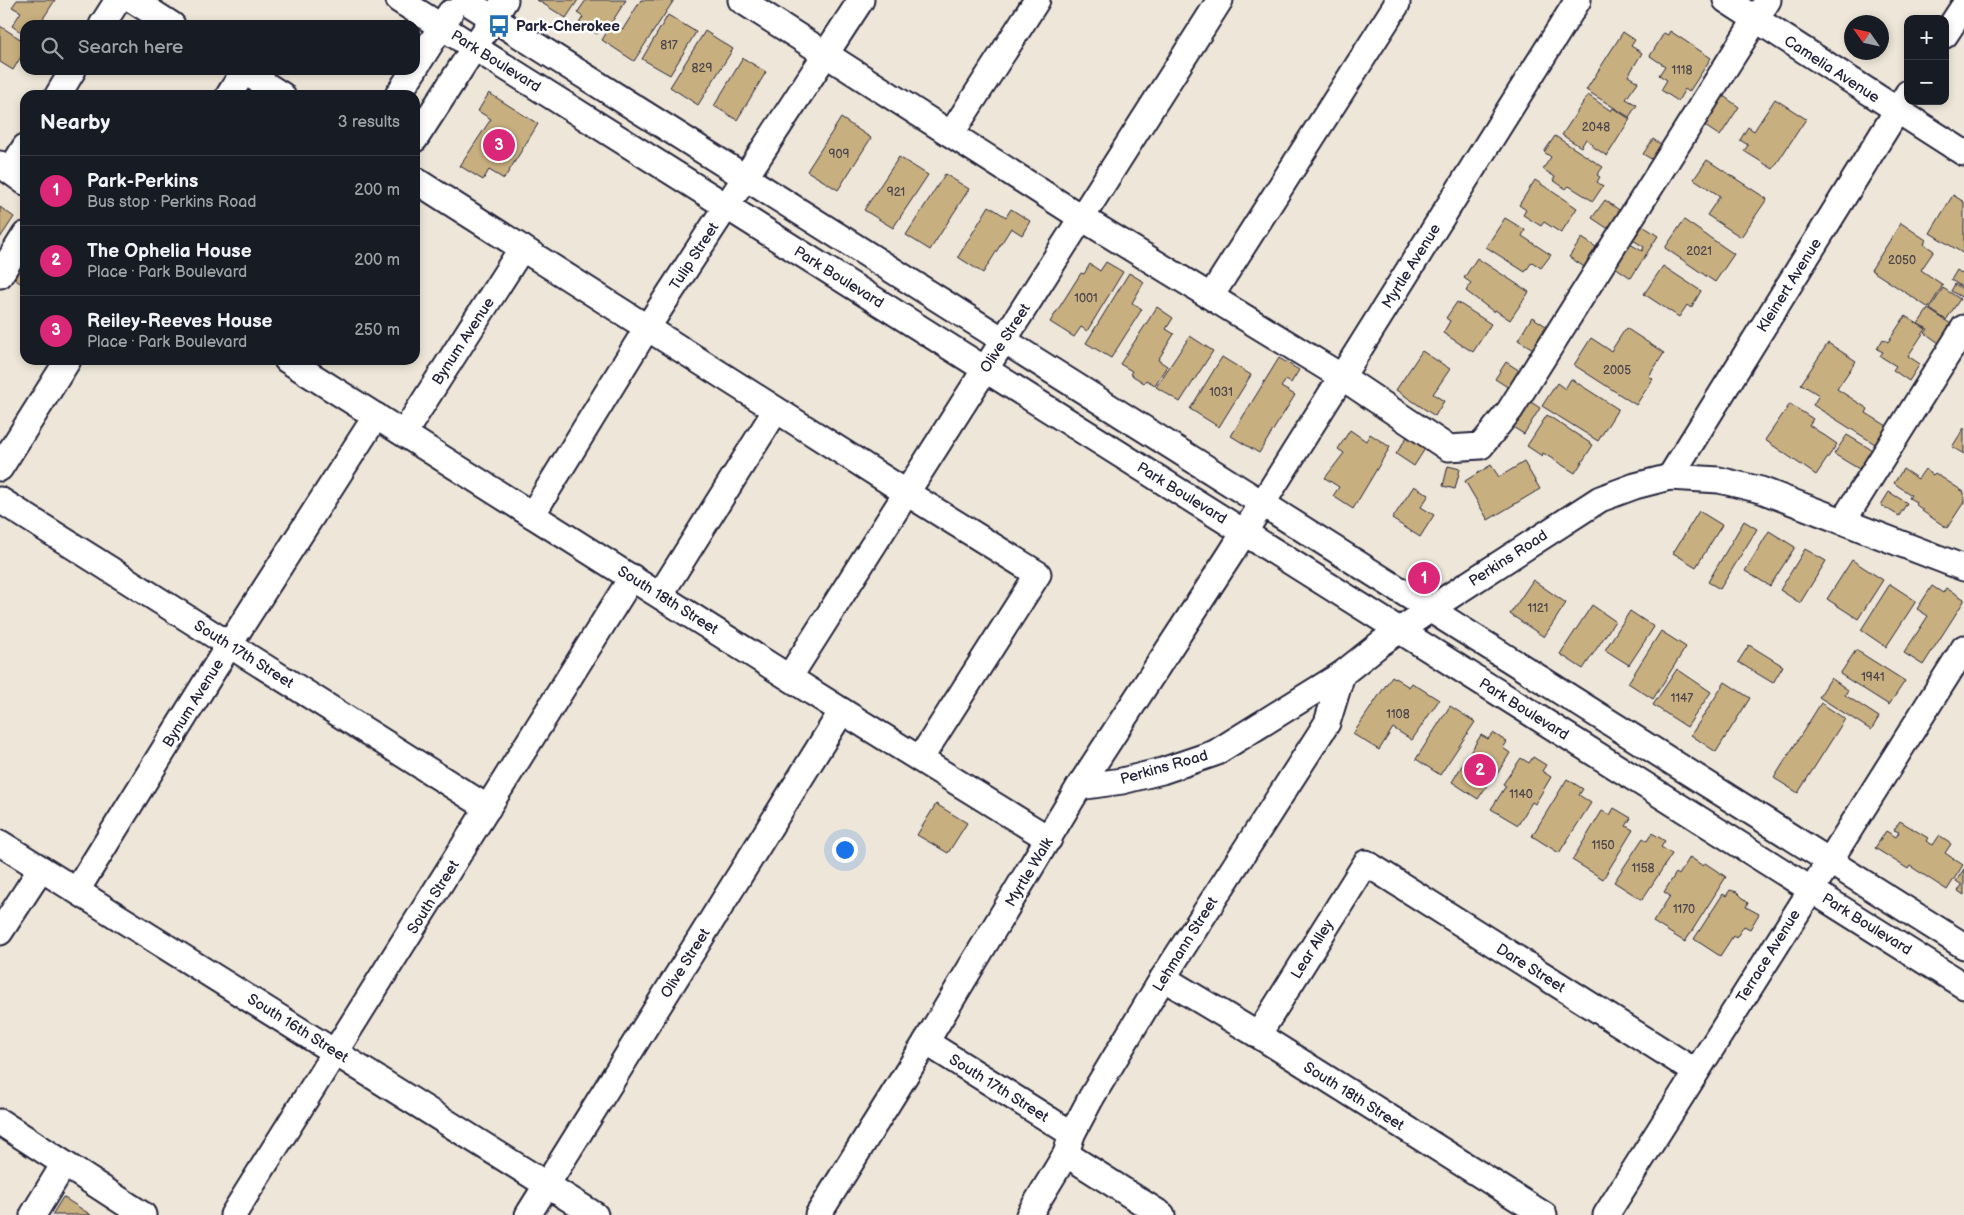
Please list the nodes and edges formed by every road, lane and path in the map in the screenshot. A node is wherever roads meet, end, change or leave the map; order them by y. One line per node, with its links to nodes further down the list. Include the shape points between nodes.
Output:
1 (118, 0): 16 (street)
2 (133, 0): 17 (street)
3 (399, 0): 18 (street, Park Boulevard)
4 (458, 0): 18 (street)
5 (464, 0): 14 (street)
6 (741, 0): 21 (street)
7 (861, 0): 21 (street, Tulip Street)
8 (1036, 0): 33 (street)
9 (1220, 0): 40 (street, Olive Street)
10 (1397, 0): 44 (street)
11 (1578, 0): 51 (street, Myrtle Avenue)
12 (1726, 0): 15 (street, Camelia Avenue)
13 (1964, 6): 19 (street)
14 (499, 9): 20 (street); 37 (street)
15 (1762, 10): 31 (street, Camelia Avenue); 51 (street, via 1510,410 1482,446 1448,448)
16 (105, 20)
17 (164, 20)
18 (441, 26): 20 (street, Park Boulevard); 22 (street)
19 (1949, 29)
20 (474, 47): 32 (street); 39 (street, Park Boulevard)
21 (826, 55): 33 (street); 37 (street, Tulip Street)
22 (420, 59)
23 (71, 75): 27 (street)
24 (241, 75): 28 (street)
25 (250, 75): 29 (street)
26 (410, 75): 30 (street)
27 (61, 90)
28 (232, 90)
29 (274, 90)
30 (401, 90)
31 (1902, 102): 34 (street, Camelia Avenue); 56 (street, Kleinert Avenue)
32 (420, 131)
33 (951, 134): 40 (street)
34 (1964, 153)
35 (20, 157): 36 (street)
36 (12, 172)
37 (745, 178): 39 (street, Tulip Street); 47 (street)
38 (420, 183): 42 (street)
39 (726, 206): 45 (street, Tulip Street); 50 (street, Park Boulevard)
40 (1082, 218): 44 (street); 47 (street, Olive Street)
41 (20, 243): 43 (street)
42 (522, 248): 45 (street); 54 (street, Bynum Avenue)
43 (0, 275)
44 (1211, 296): 51 (street)
45 (647, 328): 52 (street); 60 (street, Tulip Street)
46 (1964, 328): 61 (street)
47 (1004, 340): 50 (street, Olive Street); 59 (street)
48 (65, 365): 55 (street)
49 (295, 365): 53 (street, South 18th Street)
50 (985, 369): 57 (street, Olive Street); 62 (street, Park Boulevard)
51 (1342, 377): 59 (street, Myrtle Avenue)
52 (776, 410): 57 (street); 65 (street)
53 (376, 416): 54 (street, South 18th Street); 68 (street, Bynum Avenue)
54 (404, 433): 60 (street, South 18th Street)
55 (0, 468)
56 (1670, 477): 61 (street, Perkins Road, via 1719,480 1761,490); 66 (street, Perkins Road, via 1600,499)
57 (907, 493): 71 (street, Olive Street); 73 (street, via 1038,574)
58 (0, 500): 68 (street, South 17th Street)
59 (1262, 504): 62 (street, Myrtle Avenue); 66 (street)
60 (532, 515): 64 (street, South 18th Street)
61 (1843, 521): 63 (street, Perkins Road)
62 (1244, 532): 67 (street, Park Boulevard); 74 (street, Myrtle Walk)
63 (1964, 568)
64 (632, 577): 65 (street, South 18th Street); 75 (street, South Street)
65 (660, 595): 71 (street, South 18th Street)
66 (1429, 610): 67 (street, Perkins Road); 78 (street)
67 (1399, 630): 70 (street, Perkins Road); 81 (street, Park Boulevard)
68 (229, 645): 75 (street, South 17th Street); 82 (street, Bynum Avenue)
69 (1964, 648): 78 (street, Terrace Avenue)
70 (1342, 674): 74 (street, Perkins Road, via 1215,752 1162,772); 85 (street, Lehmann Street, via 1326,723)
71 (790, 676): 72 (street, South 18th Street)
72 (842, 711): 73 (street, South 18th Street); 94 (street, Olive Street)
73 (920, 759): 76 (street, South 18th Street)
74 (1079, 787): 76 (street, Myrtle Walk)
75 (488, 808): 89 (street, South Street)
76 (1049, 839): 88 (street, Myrtle Walk)
77 (0, 843): 80 (street, South 16th Street)
78 (1828, 861): 81 (street, Terrace Avenue); 84 (street)
79 (1366, 863): 87 (street, Lear Alley); 90 (street, Dare Street)
80 (41, 869): 82 (street, South 16th Street); 83 (street)
81 (1810, 889): 86 (street, Park Boulevard); 90 (street, Terrace Avenue)
82 (76, 890): 89 (street, South 16th Street)
83 (0, 932)
84 (1964, 946)
85 (1163, 978): 87 (street, South 18th Street); 92 (street, Lehmann Street, via 1090,1098)
86 (1964, 986)
87 (1258, 1035): 103 (street, South 18th Street)
88 (926, 1042): 92 (street, South 17th Street); 100 (street, Myrtle Walk)
89 (336, 1052): 94 (street, South 16th Street); 97 (street, South Street)
90 (1696, 1072): 104 (street, Terrace Avenue)
91 (0, 1122): 93 (street)
92 (1069, 1144): 101 (street, Lehmann Street); 102 (street, South 17th Street)
93 (64, 1164): 95 (street); 96 (street)
94 (547, 1185): 98 (street, Olive Street); 99 (street, South 16th Street)
95 (33, 1215)
96 (144, 1215)
97 (233, 1215)
98 (528, 1215)
99 (595, 1215)
100 (818, 1215)
101 (1029, 1215)
102 (1162, 1215)
103 (1544, 1215)
104 (1606, 1215)

